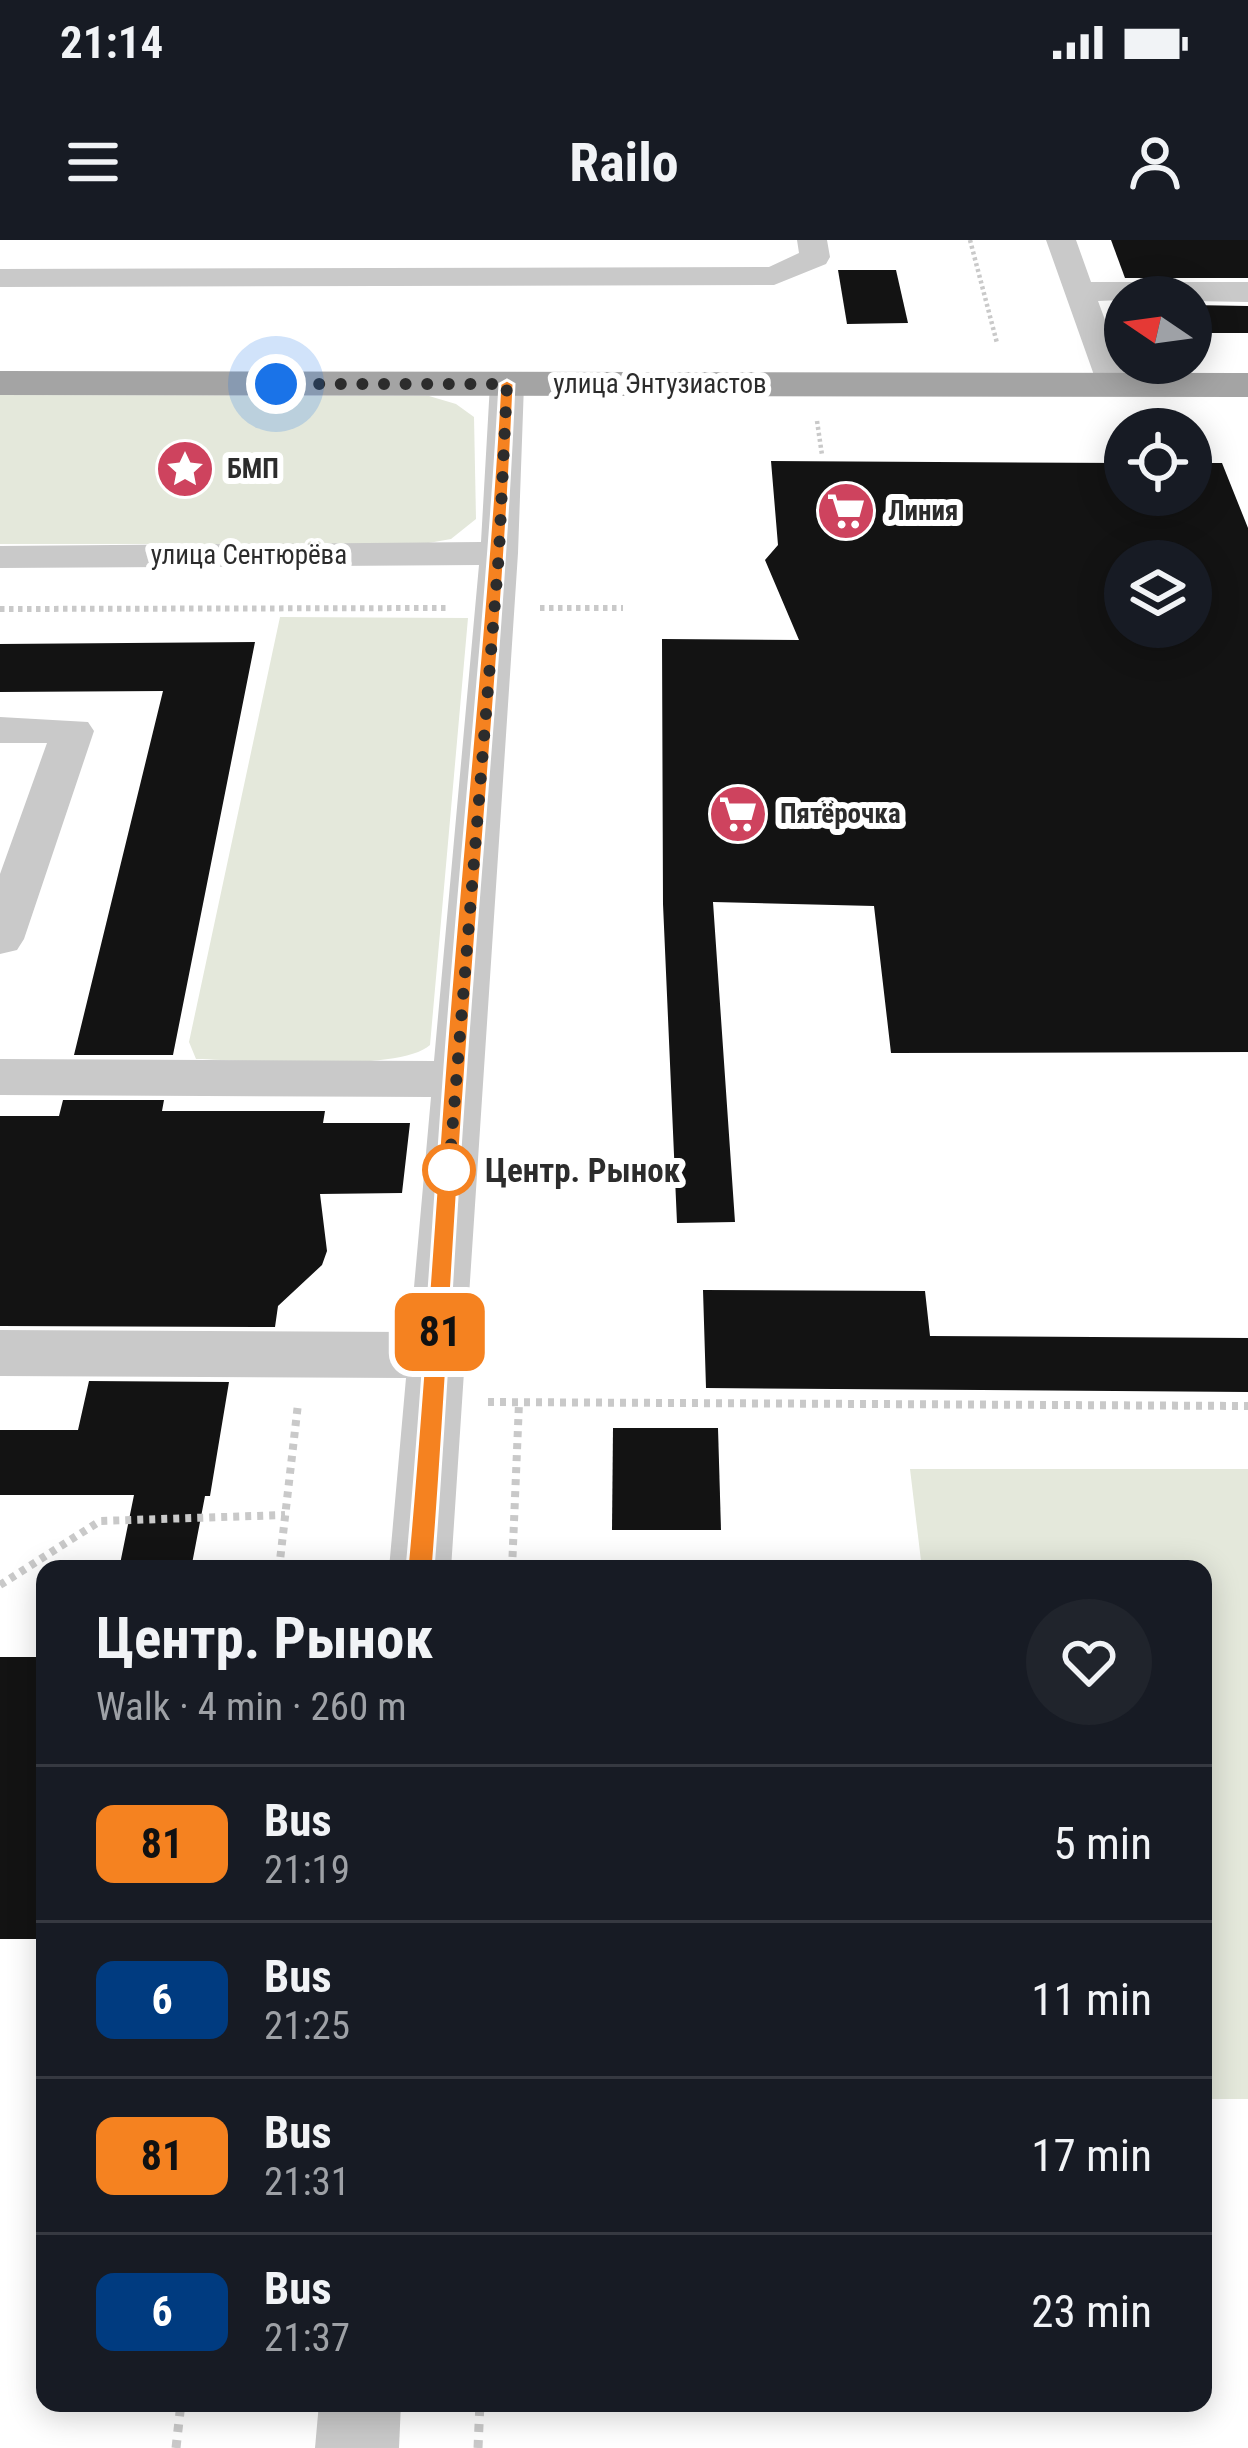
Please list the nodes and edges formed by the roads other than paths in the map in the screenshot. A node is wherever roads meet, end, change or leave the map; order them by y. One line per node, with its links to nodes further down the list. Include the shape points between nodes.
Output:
1 (227, 240): 4 (street)
2 (812, 240): 4 (street, via 815,256 774,276)
3 (1061, 240): 6 (street)
4 (217, 275): 5 (street)
5 (0, 278)
6 (1080, 291): 7 (street); 10 (street)
7 (1248, 292)
8 (0, 383): 9 (main road, улица Энтузиастов)
9 (507, 384): 10 (main road, улица Энтузиастов); 12 (street)
10 (1112, 385): 11 (main road, улица Энтузиастов)
11 (1248, 385)
12 (499, 553): 13 (street, улица Сентюрёва); 17 (street)
13 (0, 556)
14 (0, 730): 15 (street, via 73,731)
15 (0, 939)
16 (0, 1077): 17 (street)
17 (454, 1079): 19 (street)
18 (0, 1353): 19 (street, via 303,1355)
19 (435, 1378): 20 (street)
20 (421, 1560)
21 (359, 2412): 22 (street)
22 (357, 2448)

